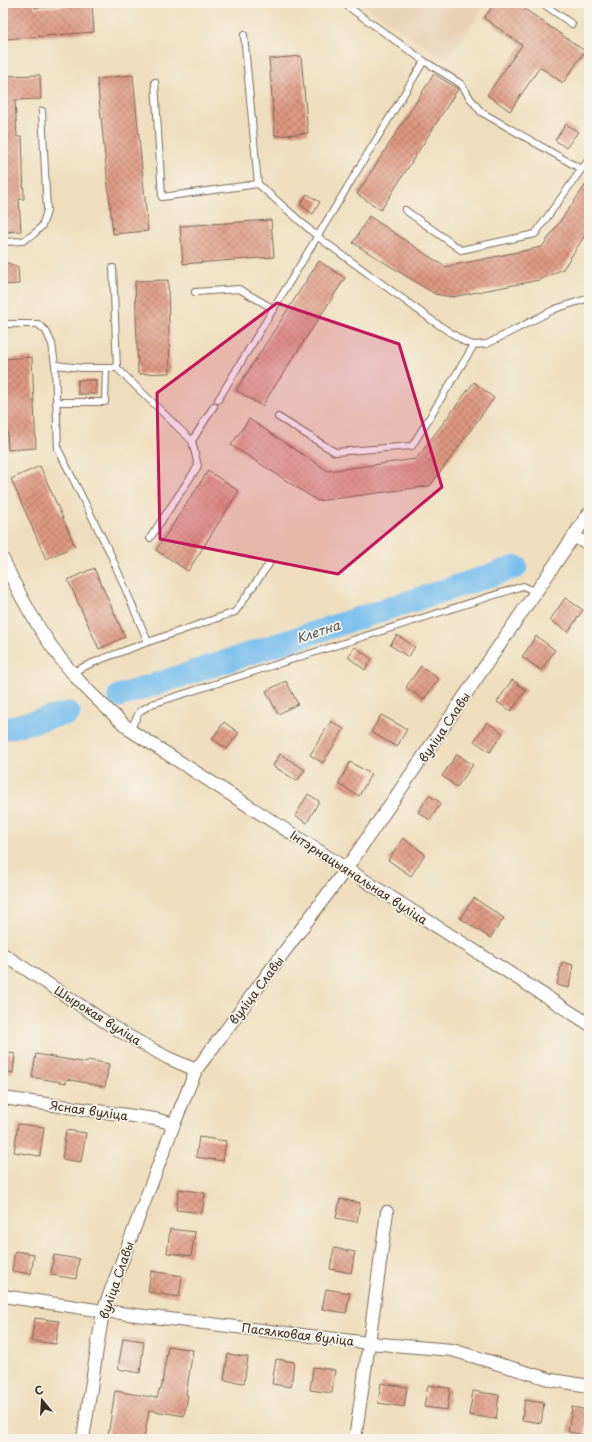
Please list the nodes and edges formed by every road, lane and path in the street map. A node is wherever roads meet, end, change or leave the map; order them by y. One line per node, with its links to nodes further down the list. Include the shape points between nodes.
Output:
1 (343, 3): 5 (lane)
2 (542, 3): 3 (lane)
3 (572, 24)
4 (244, 35): 10 (lane)
5 (424, 61): 9 (lane, via 461,84 481,112); 12 (lane)
6 (155, 82): 10 (lane, via 162,197)
7 (42, 111): 13 (lane, via 47,211 42,226 34,234 23,241)
8 (589, 159): 9 (lane)
9 (581, 170): 11 (lane, via 536,234 461,250)
10 (258, 184): 12 (lane)
11 (405, 210)
12 (318, 237): 17 (lane); 19 (lane, via 433,321)
13 (3, 242)
14 (113, 268): 22 (lane)
15 (195, 292): 17 (lane, via 239,289)
16 (589, 298): 19 (lane, via 555,309 487,344)
17 (274, 309): 23 (lane)
18 (3, 324): 20 (lane, via 38,324 46,331 52,344)
19 (474, 345): 26 (lane, via 412,446 335,452)
20 (55, 365): 21 (lane); 24 (lane)
21 (106, 368): 22 (lane); 24 (lane, via 105,402)
22 (118, 368): 27 (lane)
23 (218, 400)
24 (56, 402): 35 (lane, via 58,449 110,553)
25 (214, 406): 27 (lane)
26 (278, 417)
27 (192, 441): 30 (lane, via 198,466)
28 (589, 513): 29 (street, вуліца Славы)
29 (574, 537): 31 (street); 34 (street, вуліца Славы)
30 (150, 538)
31 (589, 544)
32 (3, 559): 36 (street, Інтэрнацыянальная вуліца, via 16,588 51,646)
33 (269, 564): 35 (lane, via 235,612)
34 (536, 592): 37 (lane, via 523,586 152,704 140,711); 38 (street, вуліца Славы)
35 (148, 642): 36 (lane)
36 (72, 672): 37 (street, Інтэрнацыянальная вуліца)
37 (130, 730): 38 (street, Інтэрнацыянальная вуліца)
38 (346, 869): 40 (street, Інтэрнацыянальная вуліца); 41 (street, вуліца Славы)
39 (3, 954): 41 (street, Шырокая вуліца, via 116,1029 168,1058)
40 (589, 1024)
41 (196, 1070): 43 (street, вуліца Славы)
42 (3, 1098): 43 (street, Ясная вуліца, via 155,1119)
43 (174, 1124): 46 (street, вуліца Славы)
44 (387, 1212): 47 (street)
45 (3, 1296): 46 (street, Пасялковая вуліца)
46 (103, 1311): 47 (street, Пасялковая вуліца); 49 (street, вуліца Славы)
47 (370, 1343): 48 (street, Пасялковая вуліца, via 452,1350 552,1380); 50 (street)
48 (589, 1386)
49 (83, 1439)
50 (355, 1439)

